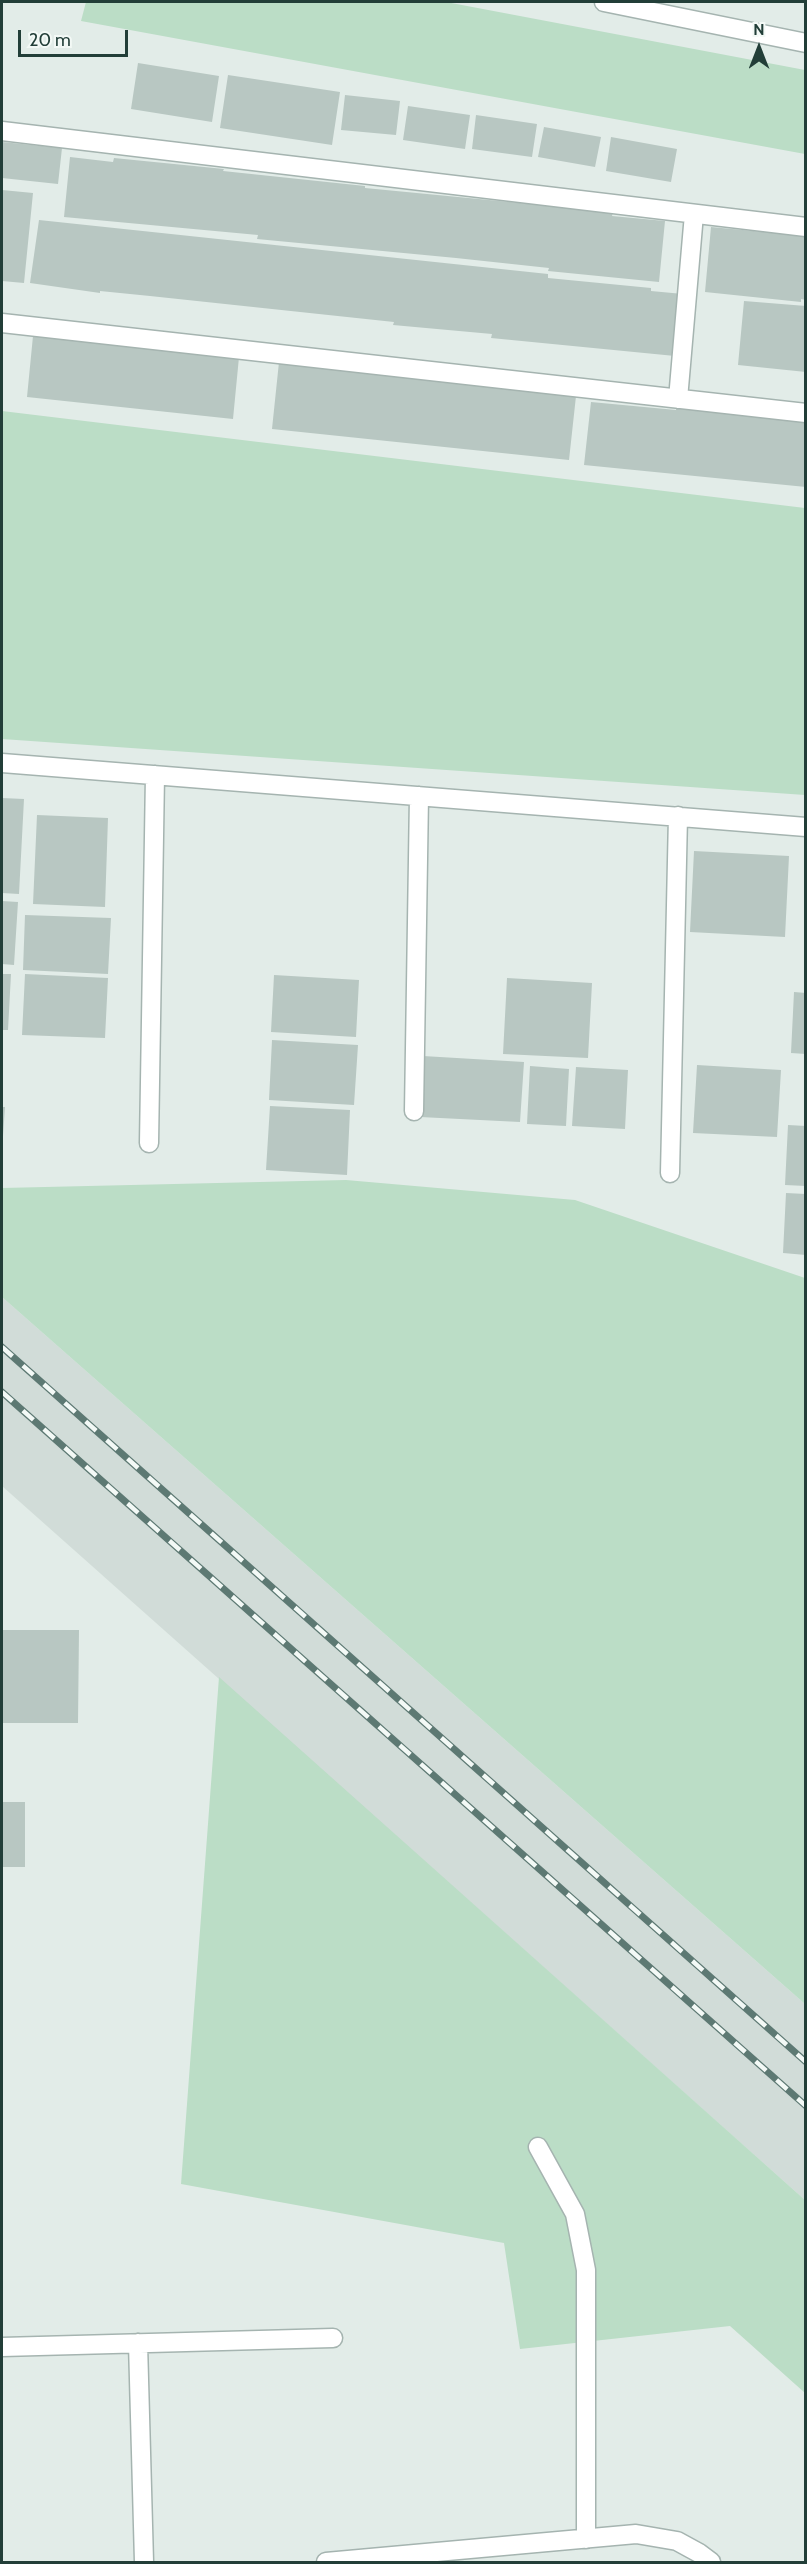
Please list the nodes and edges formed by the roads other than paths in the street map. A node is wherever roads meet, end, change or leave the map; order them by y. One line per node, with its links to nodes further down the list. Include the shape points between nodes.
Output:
1 (610, 2): 2 (street)
2 (806, 43)
3 (2, 131): 4 (street)
4 (694, 214): 5 (street); 7 (street)
5 (806, 227)
6 (2, 323): 7 (street)
7 (678, 399): 8 (street)
8 (806, 413)
9 (2, 763): 10 (street)
10 (154, 775): 11 (street); 15 (street)
11 (419, 796): 12 (street); 14 (street)
12 (678, 816): 13 (street); 16 (street)
13 (806, 827)
14 (414, 1111)
15 (149, 1143)
16 (670, 1173)
17 (538, 2147): 21 (street, via 575,2214 586,2270)
18 (333, 2338): 19 (street)
19 (138, 2343): 20 (street); 23 (street)
20 (2, 2347)
21 (586, 2539): 22 (street); 25 (street, via 636,2534 677,2541)
22 (381, 2560): 24 (street)
23 (144, 2562)
24 (326, 2562)
25 (711, 2562)

